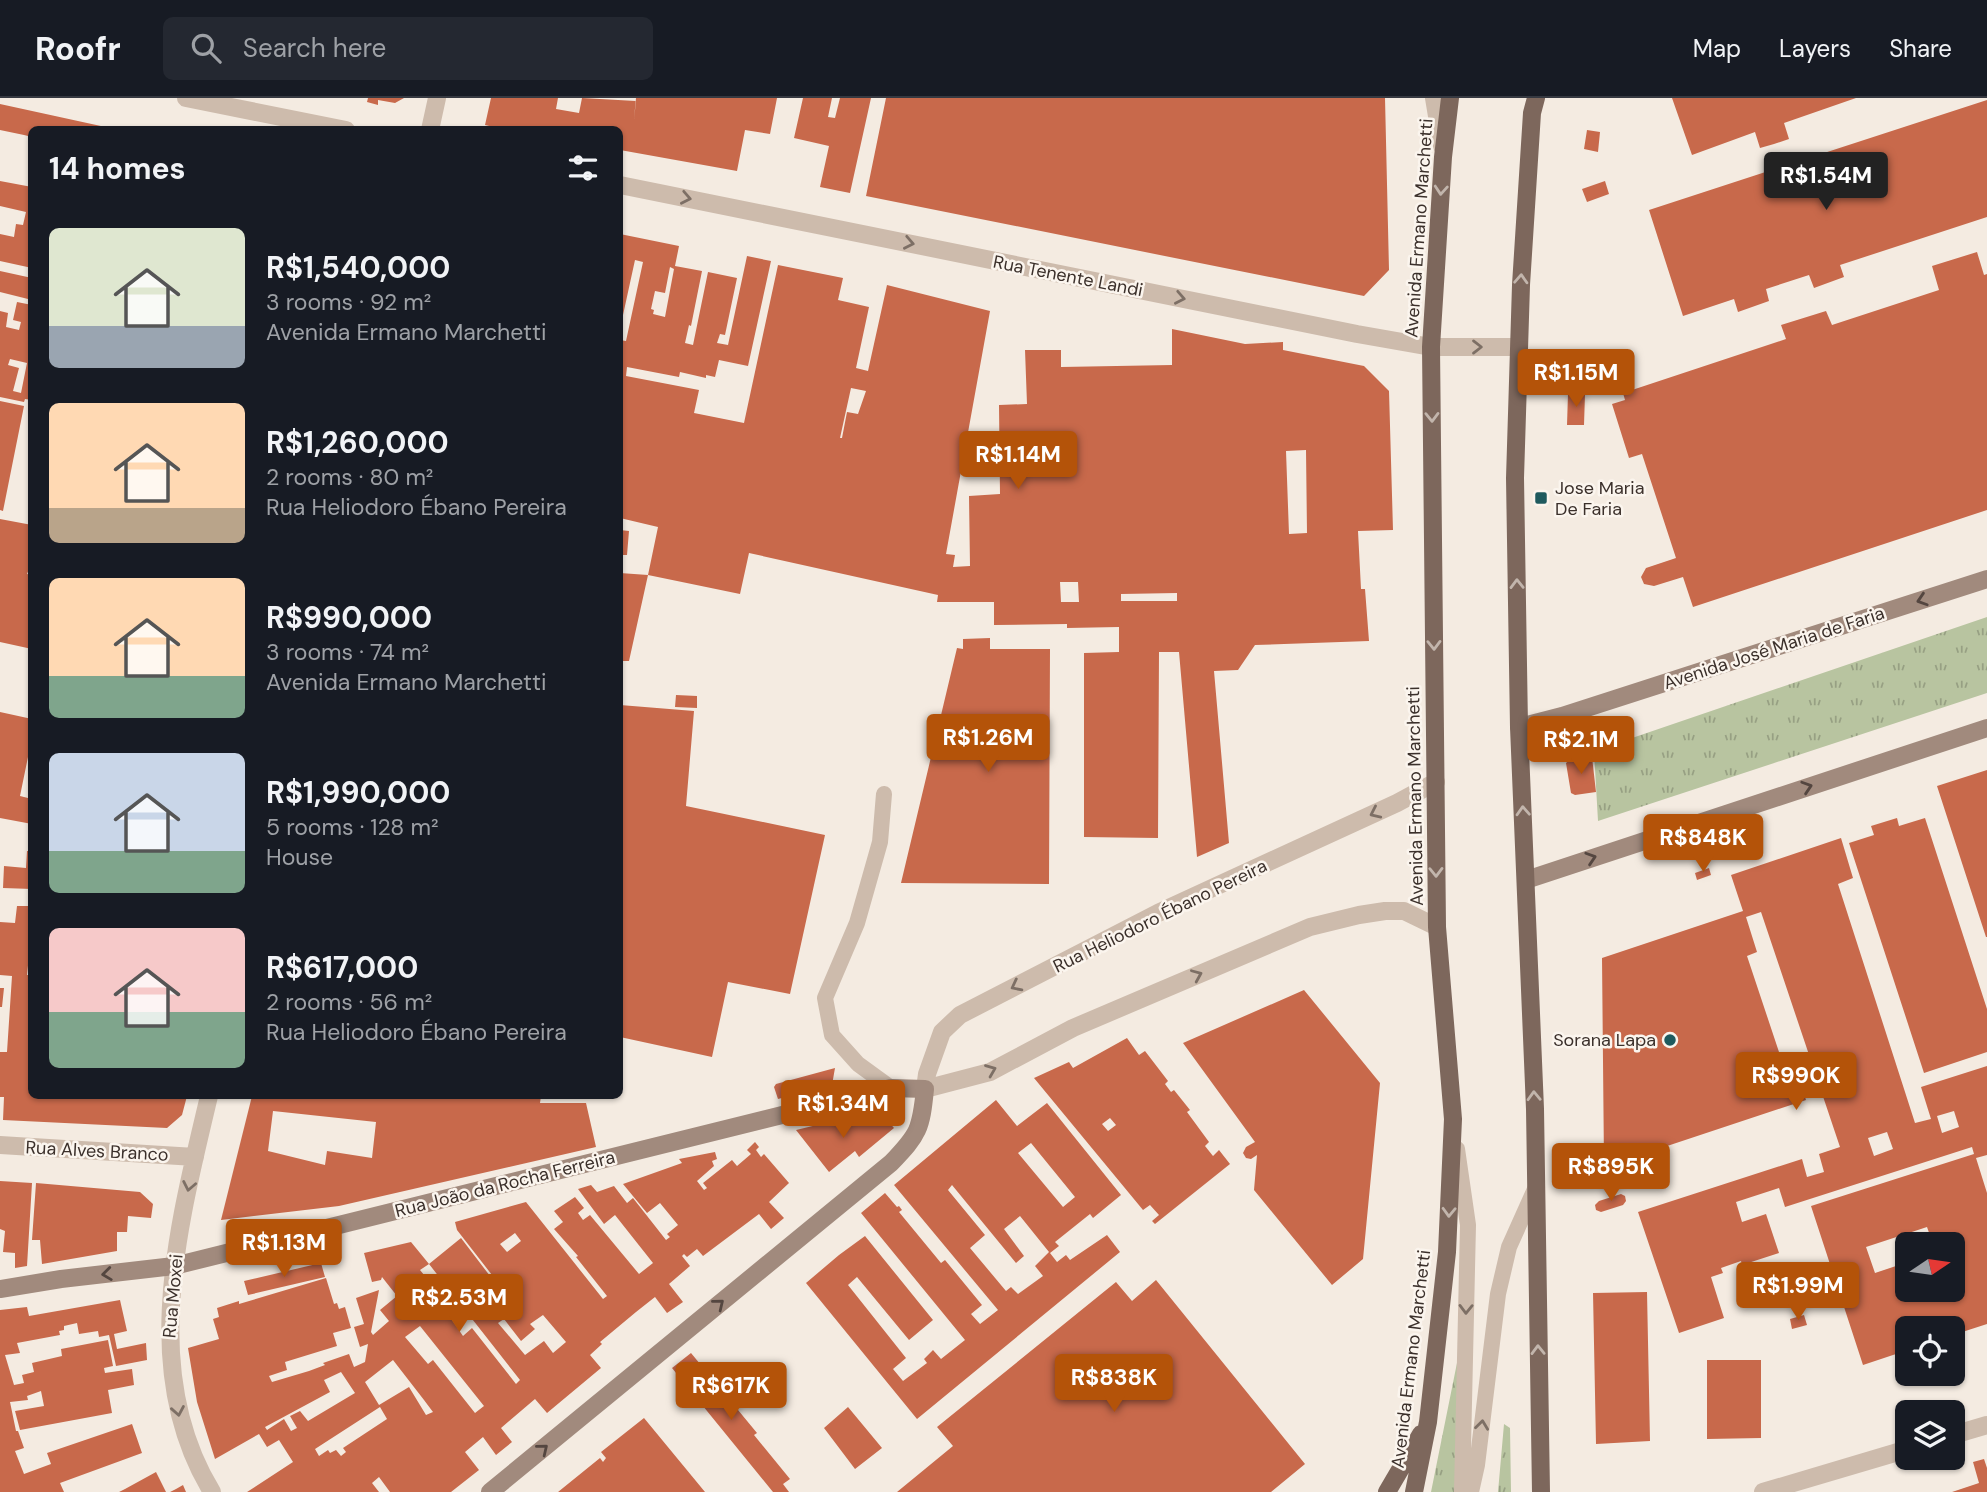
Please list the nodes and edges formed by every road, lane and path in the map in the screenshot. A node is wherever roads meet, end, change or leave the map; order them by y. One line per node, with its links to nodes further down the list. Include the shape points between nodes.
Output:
1 (186, 98): 6 (street)
2 (437, 98): 7 (street)
3 (1434, 98): 8 (street)
4 (1450, 98): 8 (main road, Avenida Ermano Marchetti)
5 (1536, 98): 11 (main road, one-way to 5)
6 (326, 126)
7 (431, 126)
8 (1443, 157): 10 (main road, Avenida Ermano Marchetti, one-way to 10)
9 (623, 186): 10 (street, Rua Tenente Landi, one-way to 10)
10 (1431, 347): 11 (street, Rua Tenente Landi, one-way to 11); 15 (main road, Avenida Ermano Marchetti, one-way to 15)
11 (1519, 348): 13 (main road, one-way to 11)
12 (1987, 579): 13 (street, Avenida José Maria de Faria, one-way to 13)
13 (1519, 727): 17 (main road, one-way to 13)
14 (1987, 728): 17 (street, one-way to 14)
15 (1436, 782): 18 (main road, Avenida Ermano Marchetti, one-way to 18); 20 (street, Rua Heliodoro Ébano Pereira, one-way to 20, via 1158,913 960,1015 942,1032)
16 (884, 793): 19 (lane, via 880,842 858,923 825,998 832,1035 858,1064)
17 (1526, 880): 25 (main road, one-way to 17)
18 (1437, 927): 20 (street, one-way to 18, via 990,1072 1073,1028 1310,927 1385,911 1405,911); 22 (main road, Avenida Ermano Marchetti)
19 (891, 1088): 20 (street, Rua João da Rocha Ferreira); 26 (street, Rua João da Rocha Ferreira)
20 (925, 1089): 33 (street, Rua Heliodoro Ébano Pereira, one-way to 20, via 891,1163 914,1140)
21 (208, 1099): 24 (street, Rua Moxei)
22 (1452, 1119): 28 (main road, Avenida Ermano Marchetti, one-way to 28, via 1447,1252); 36 (lane, one-way to 36, via 1468,1224)
23 (0, 1145): 24 (street, Rua Alves Branco)
24 (195, 1157): 26 (street, Rua Moxei, one-way to 26)
25 (1535, 1189): 37 (lane, one-way to 25, via 1498,1294 1509,1247); 38 (main road, one-way to 25)
26 (174, 1266): 27 (street, Rua João da Rocha Ferreira, one-way to 27); 32 (street, Rua Moxei, one-way to 32, via 169,1347 180,1421)
27 (0, 1289)
28 (1428, 1422): 34 (main road); 35 (main road, Avenida Ermano Marchetti)
29 (1987, 1424): 30 (street)
30 (1965, 1431)
31 (1895, 1452): 39 (street)
32 (212, 1492)
33 (490, 1492)
34 (1387, 1492)
35 (1415, 1492)
36 (1462, 1492)
37 (1471, 1492)
38 (1541, 1492)
39 (1763, 1492)

